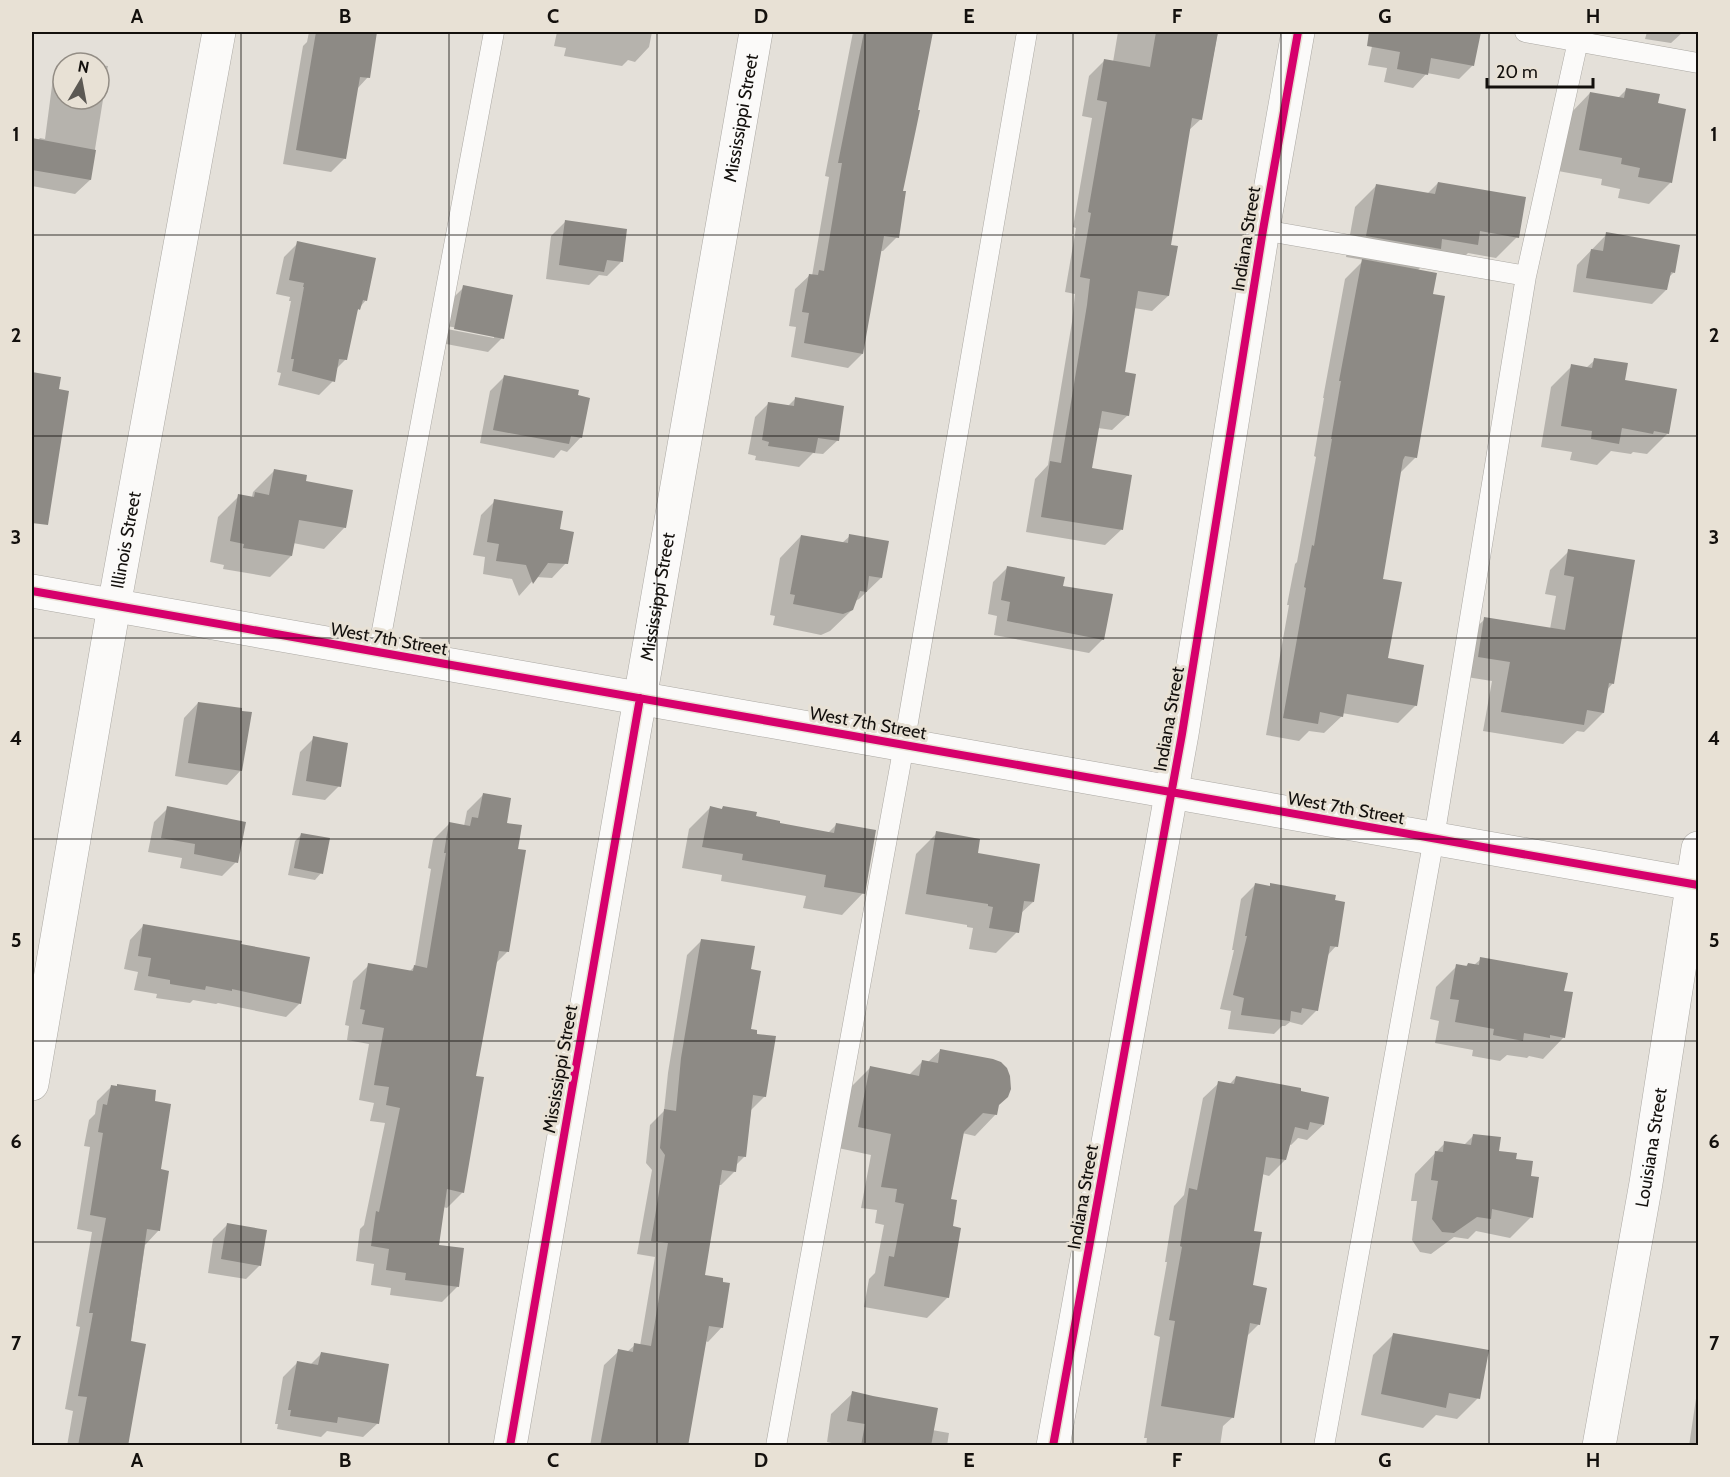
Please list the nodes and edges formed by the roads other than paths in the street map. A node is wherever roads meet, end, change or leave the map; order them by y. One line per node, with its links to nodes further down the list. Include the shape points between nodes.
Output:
1 (219, 32): 12 (street, Illinois Street)
2 (494, 32): 13 (lane)
3 (756, 32): 14 (street, Mississippi Street)
4 (1027, 32): 15 (lane)
5 (1298, 32): 9 (street, Indiana Street)
6 (1525, 32): 7 (lane)
7 (1578, 41): 8 (lane); 10 (lane)
8 (1698, 63)
9 (1263, 230): 10 (lane); 16 (street, Indiana Street)
10 (1526, 276): 17 (lane)
11 (32, 591): 12 (street, West 7th Street)
12 (114, 606): 13 (street, West 7th Street); 20 (street, Illinois Street)
13 (378, 652): 14 (street, West 7th Street)
14 (640, 698): 15 (street, West 7th Street); 21 (street, Mississippi Street)
15 (904, 745): 16 (street, West 7th Street); 22 (lane)
16 (1171, 792): 17 (street, West 7th Street); 23 (street, Indiana Street)
17 (1434, 838): 19 (street, West 7th Street); 24 (lane)
18 (1698, 848): 19 (street, Louisiana Street)
19 (1696, 885): 25 (street, Louisiana Street)
20 (32, 1084)
21 (510, 1446)
22 (776, 1446)
23 (1053, 1446)
24 (1324, 1446)
25 (1599, 1446)

